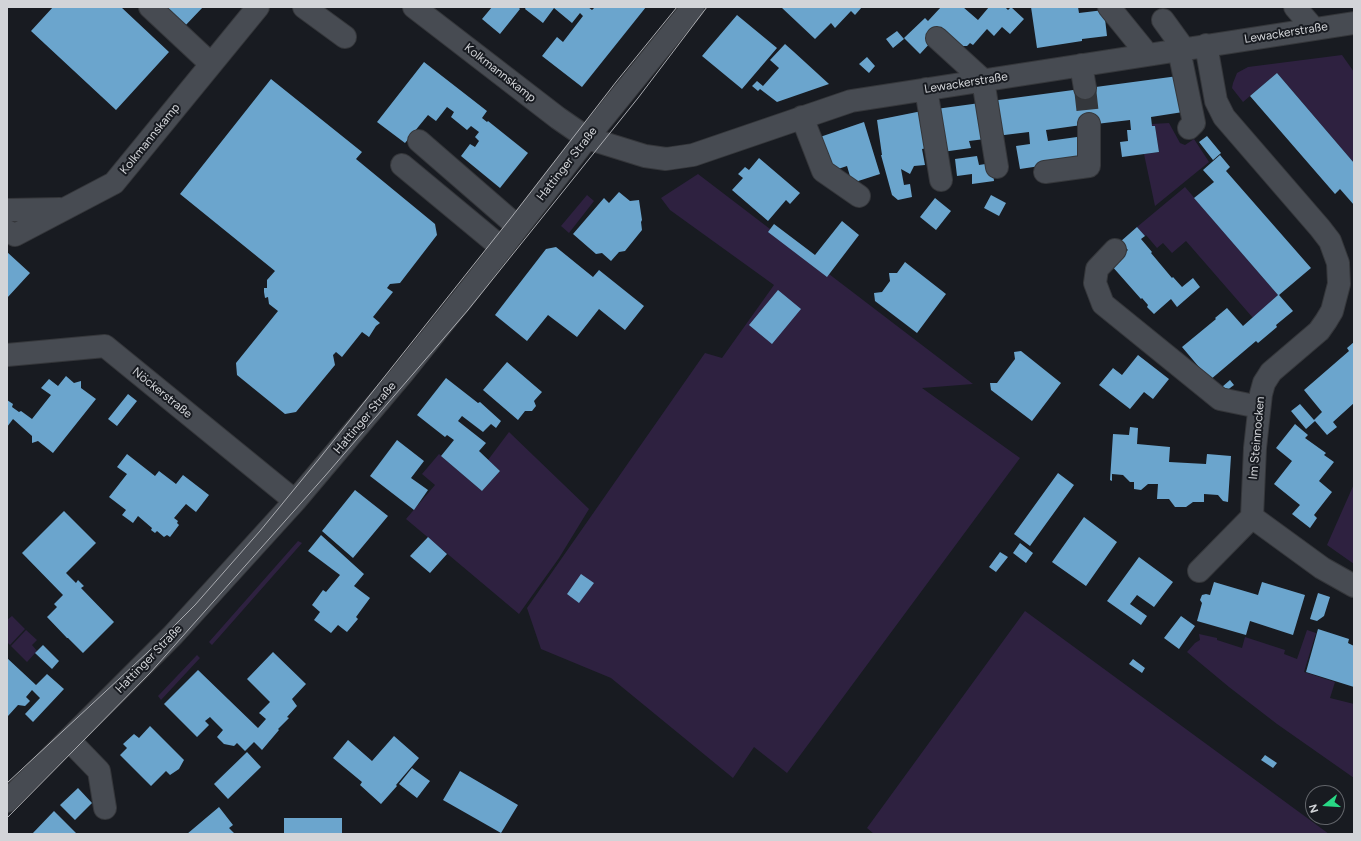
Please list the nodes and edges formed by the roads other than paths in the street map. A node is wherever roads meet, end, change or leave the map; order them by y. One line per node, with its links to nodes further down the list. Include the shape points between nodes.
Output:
1 (150, 7): 16 (street)
2 (258, 7): 16 (street, Kolkmannskamp)
3 (304, 7): 11 (street)
4 (414, 7): 24 (street, Kolkmannskamp)
5 (693, 7): 24 (street, Hattinger Straße)
6 (1109, 7): 15 (street)
7 (1295, 7): 10 (street)
8 (1163, 20): 14 (street)
9 (1352, 26): 10 (street, Lewackerstraße)
10 (1314, 29): 13 (street, Lewackerstraße)
11 (344, 37)
12 (937, 38): 18 (street)
13 (1206, 45): 14 (street, Lewackerstraße); 37 (street, Im Steinnocken, via 1216,101 1224,117 1320,228)
14 (1182, 50): 15 (street, Lewackerstraße); 23 (street, via 1194,124)
15 (1148, 55): 17 (street, Lewackerstraße)
16 (211, 64): 31 (street, Kolkmannskamp, via 114,183)
17 (1081, 65): 18 (street, Lewackerstraße); 19 (street)
18 (983, 80): 20 (street, Lewackerstraße); 27 (street)
19 (1085, 88)
20 (926, 89): 21 (street, Lewackerstraße, via 851,101); 29 (street)
21 (802, 117): 24 (street, Lewackerstraße, via 693,155 666,160); 30 (street, via 823,171)
22 (1089, 124): 28 (street, via 1089,166)
23 (1189, 128)
24 (587, 138): 33 (street, Hattinger Straße)
25 (419, 141): 33 (street)
26 (402, 165): 35 (street)
27 (997, 168)
28 (1045, 172)
29 (941, 180)
30 (859, 196)
31 (65, 209): 32 (street, Kolkmannskamp); 34 (street, via 15,235)
32 (7, 210)
33 (518, 228): 35 (street, Hattinger Straße)
34 (7, 231)
35 (502, 248): 40 (street, Hattinger Straße)
36 (1115, 250): 39 (street, via 1097,269 1095,283 1103,304 1220,399)
37 (1346, 263): 39 (street, Im Steinnocken, via 1332,311 1319,331 1267,376)
38 (7, 355): 40 (street, Nöckerstraße, via 105,346)
39 (1259, 407): 41 (street, Im Steinnocken, via 1254,448)
40 (295, 501): 44 (street, Hattinger Straße, via 173,635)
41 (1252, 517): 42 (street); 43 (street, via 1322,568)
42 (1200, 570)
43 (1354, 586)
44 (69, 740): 45 (street, Hattinger Straße); 46 (street, via 99,771)
45 (7, 801)
46 (104, 808)

